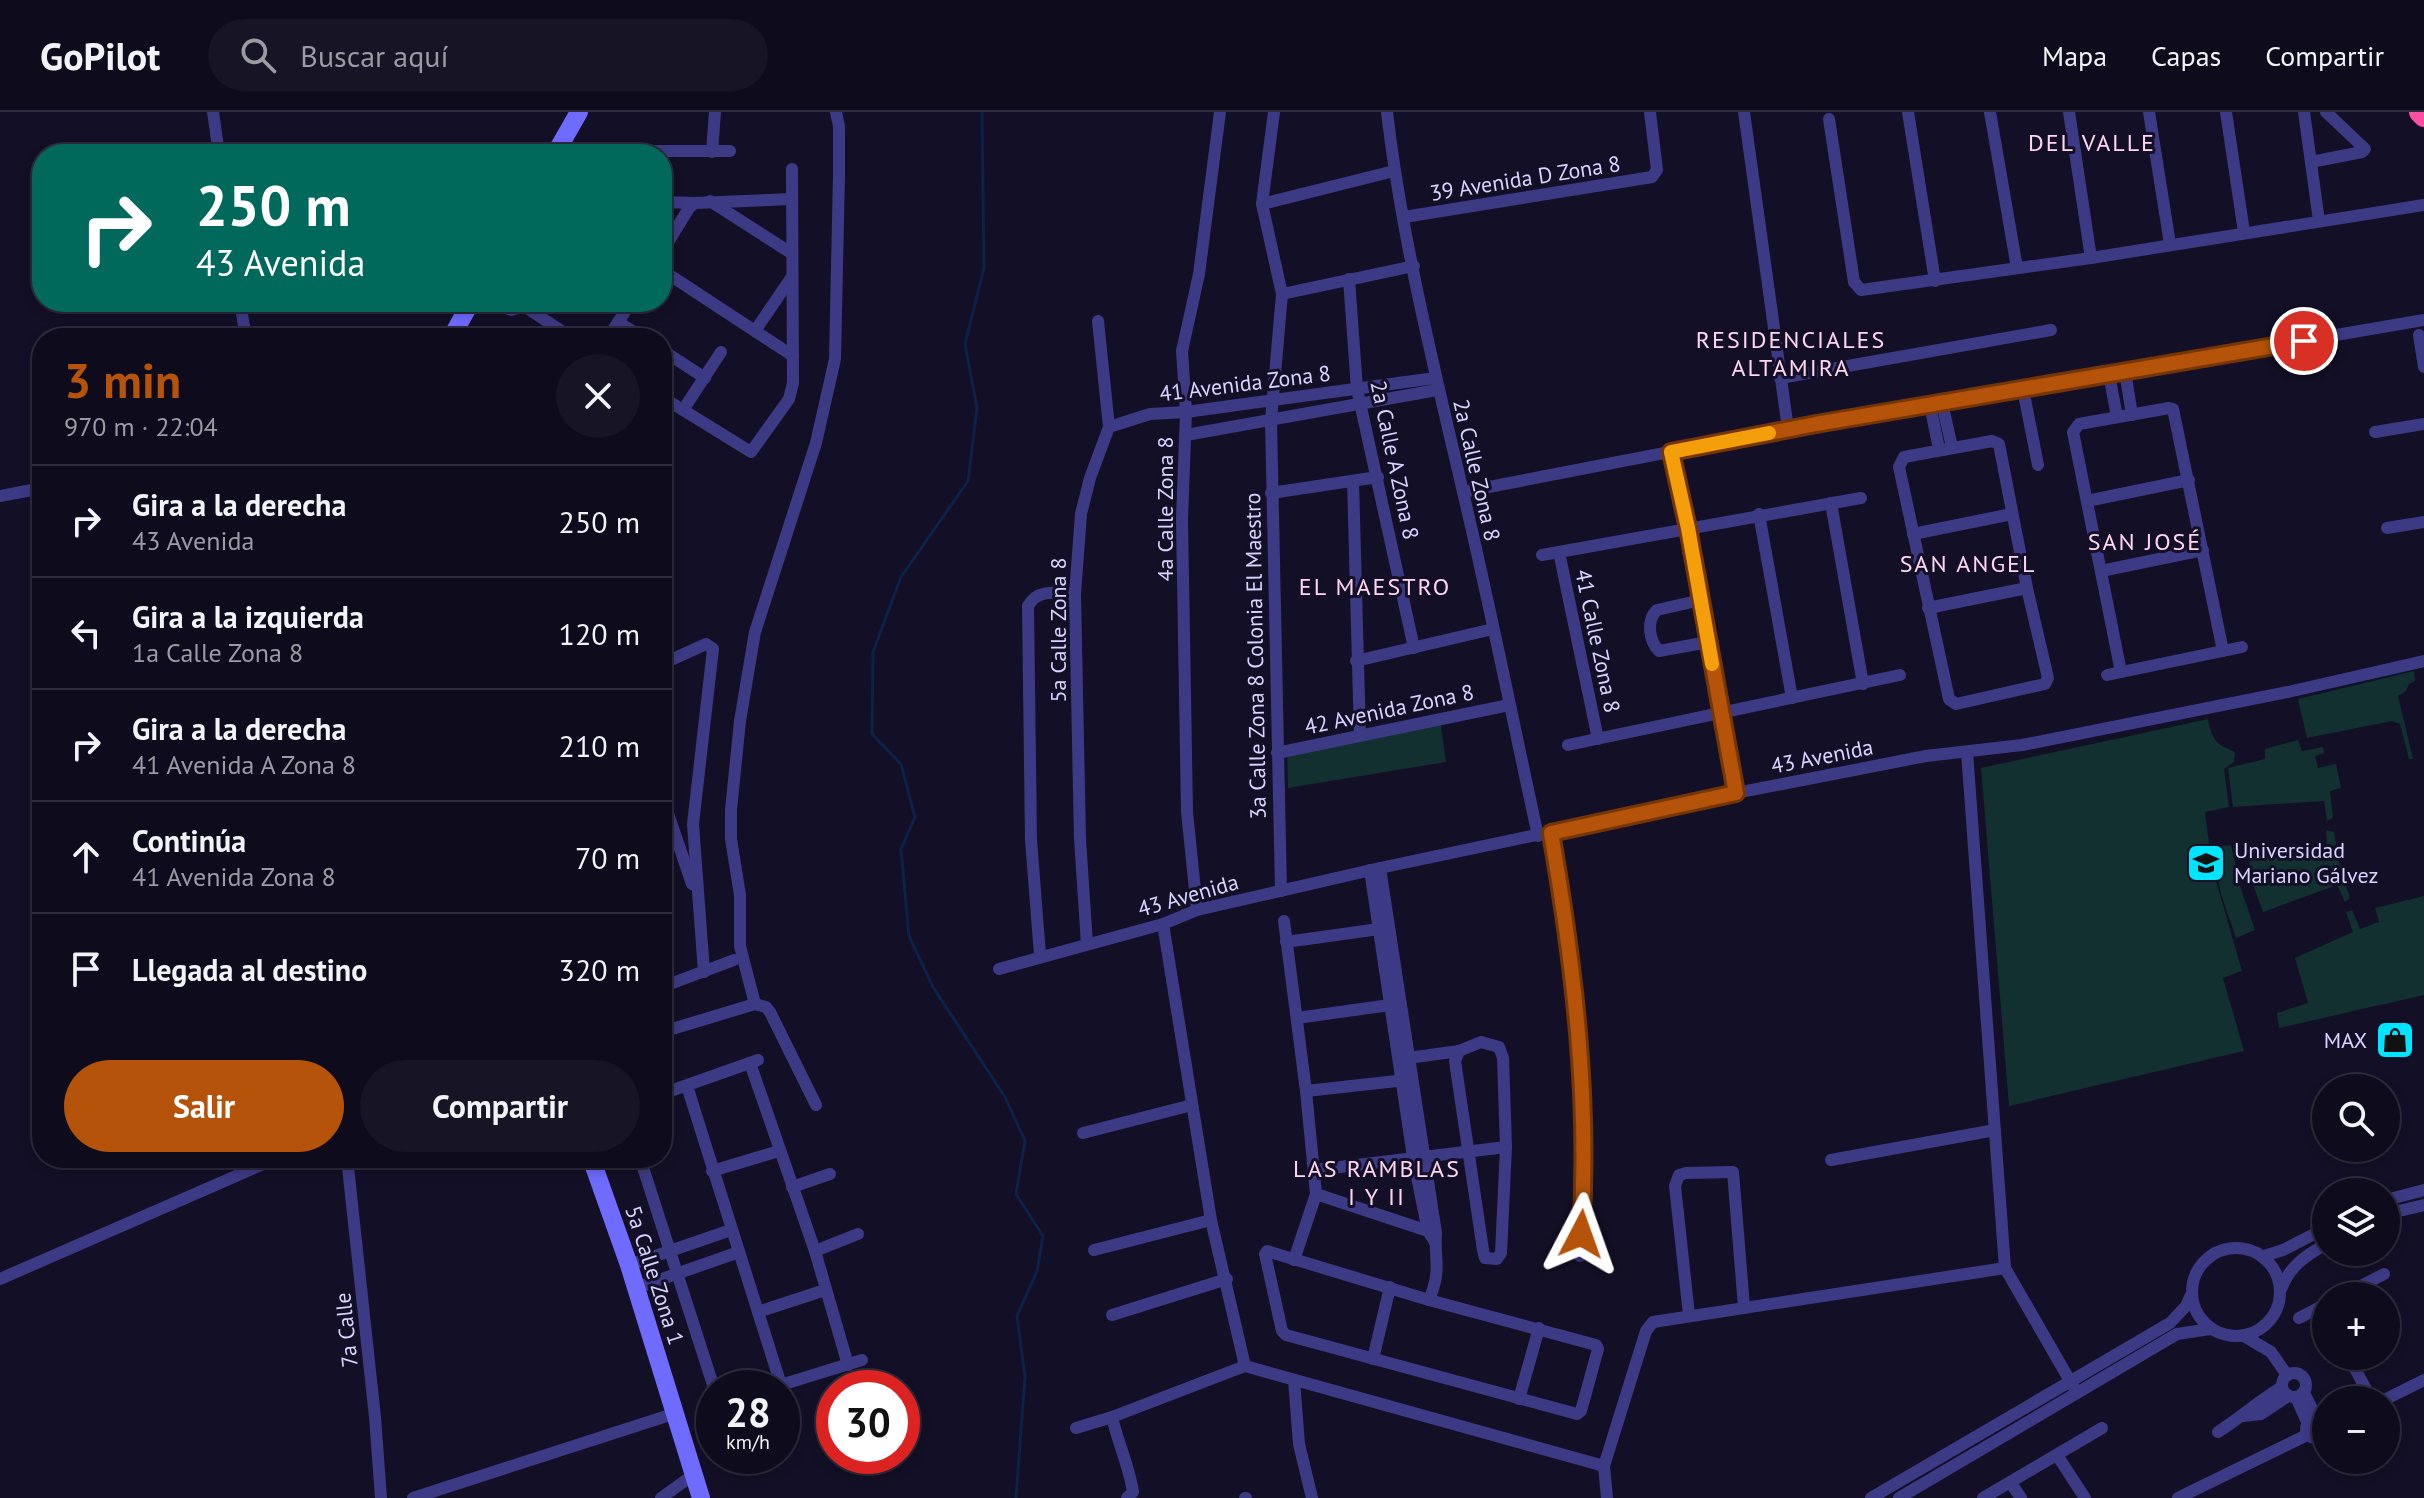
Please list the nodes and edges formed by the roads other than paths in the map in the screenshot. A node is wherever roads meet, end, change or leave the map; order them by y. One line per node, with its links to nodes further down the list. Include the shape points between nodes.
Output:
1 (213, 112): 18 (street)
2 (579, 112): 19 (street)
3 (715, 112): 22 (street)
4 (836, 112): 147 (street, via 835,359 813,455 755,632 731,810 740,946)
5 (1220, 112): 73 (street, 4a Calle Zona 8, via 1199,274 1182,351)
6 (1274, 112): 30 (street, 3a Calle Zona 8 Colonia El Maestro)
7 (1387, 112): 25 (street, 2a Calle Zona 8)
8 (1650, 112): 32 (street, 39 Avenida D Zona 8, via 1657,170 1652,177)
9 (1744, 112): 64 (street)
10 (1908, 112): 44 (street)
11 (1990, 112): 40 (street)
12 (2069, 112): 38 (street)
13 (2149, 112): 36 (street)
14 (2226, 112): 34 (street)
15 (2304, 112): 23 (street)
16 (2326, 112): 23 (street, via 2365,149)
17 (1829, 119): 44 (street, via 1857,288)
18 (218, 144)
19 (561, 144)
20 (672, 151): 22 (street)
21 (730, 151): 22 (street)
22 (712, 152)
23 (2311, 162): 33 (street)
24 (792, 169): 26 (street)
25 (1394, 171): 30 (street); 32 (street, 2a Calle Zona 8)
26 (792, 199): 27 (street); 37 (street)
27 (710, 201): 29 (street); 37 (street)
28 (672, 202): 29 (street)
29 (695, 203): 35 (street)
30 (1262, 204): 45 (street, 3a Calle Zona 8 Colonia El Maestro)
31 (2423, 205): 33 (street)
32 (1404, 217): 39 (street, 2a Calle Zona 8)
33 (2319, 221): 34 (street)
34 (2244, 232): 36 (street)
35 (672, 236)
36 (2170, 244): 38 (street)
37 (791, 253): 42 (street)
38 (2091, 258): 40 (street)
39 (1414, 266): 43 (street); 65 (street, 2a Calle Zona 8)
40 (2017, 268): 44 (street)
41 (672, 277): 55 (street)
42 (791, 278): 55 (street); 58 (street)
43 (1349, 279): 45 (street); 66 (street, 2a Calle A Zona 8)
44 (1935, 281)
45 (1282, 294): 68 (street, 3a Calle Zona 8 Colonia El Maestro)
46 (533, 312): 51 (street)
47 (624, 312): 50 (street)
48 (2424, 320): 61 (street)
49 (1098, 321): 78 (street, 5a Calle Zona 8)
50 (618, 322): 52 (street); 53 (street)
51 (557, 328)
52 (614, 328)
53 (628, 328)
54 (2051, 330): 64 (street)
55 (755, 331): 58 (street)
56 (2419, 335): 60 (street)
57 (721, 352): 63 (street)
58 (793, 356): 72 (street, via 789,399 751,452)
59 (672, 357): 63 (street)
60 (2424, 367)
61 (2125, 371): 62 (street); 74 (street)
62 (2109, 374): 67 (street); 75 (street)
63 (705, 378): 72 (street)
64 (1780, 378): 79 (street)
65 (1436, 384): 66 (street, 41 Avenida Zona 8); 71 (street, 41 Avenida Zona 8); 89 (street, 2a Calle Zona 8)
66 (1357, 389): 68 (street, 41 Avenida Zona 8); 71 (street, 2a Calle A Zona 8)
67 (2023, 389): 70 (street); 84 (street)
68 (1271, 402): 73 (street, 41 Avenida Zona 8); 76 (street, 3a Calle Zona 8 Colonia El Maestro)
69 (672, 403): 72 (street)
70 (1936, 404): 79 (street); 82 (street)
71 (1360, 406): 76 (street, 41 Avenida Zona 8); 85 (street, 2a Calle A Zona 8)
72 (683, 410)
73 (1186, 412): 78 (street, 41 Avenida Zona 8, via 1150,414); 81 (street, 4a Calle Zona 8)
74 (2132, 415): 75 (street); 86 (street, via 2173,409)
75 (2117, 417): 93 (street, via 2075,427 2073,432)
76 (1271, 420): 81 (street, 41 Avenida Zona 8); 90 (street, 3a Calle Zona 8 Colonia El Maestro)
77 (2424, 424): 80 (street)
78 (1109, 427): 106 (street, 5a Calle Zona 8, via 1081,514)
79 (1788, 429): 83 (street)
80 (2375, 432)
81 (1186, 435): 136 (street, 4a Calle Zona 8, via 1182,494 1187,812)
82 (1945, 448): 96 (street, via 1999,444); 100 (street, via 1900,461)
83 (1671, 452): 89 (street); 98 (street)
84 (2038, 465)
85 (1378, 477): 87 (street); 112 (street, 2a Calle A Zona 8)
86 (2189, 480): 93 (street); 101 (street)
87 (1353, 481): 90 (street); 115 (street)
88 (32, 490): 91 (street)
89 (1463, 492): 109 (street, 2a Calle Zona 8)
90 (1271, 493): 128 (street, 3a Calle Zona 8 Colonia El Maestro)
91 (0, 496)
92 (1861, 498): 94 (street)
93 (2087, 501): 104 (street)
94 (1831, 503): 95 (street); 120 (street)
95 (1759, 514): 98 (street); 121 (street)
96 (2012, 514): 100 (street); 105 (street)
97 (2424, 522): 99 (street)
98 (1688, 528): 102 (street); 107 (street)
99 (2387, 528)
100 (1913, 534): 108 (street)
101 (2203, 550): 104 (street); 113 (street)
102 (1559, 552): 103 (street); 125 (street, 41 Calle Zona 8)
103 (1542, 555)
104 (2101, 571): 117 (street)
105 (2027, 588): 108 (street); 108 (street, via 2047,682 1956,704 1949,699)
106 (1075, 594): 141 (street, 5a Calle Zona 8); 142 (street, via 1045,593 1028,606 1031,840)
107 (1701, 600): 110 (street); 110 (street, via 1657,610 1649,623 1659,651)
108 (1928, 608)
109 (1493, 629): 112 (street); 122 (street, 2a Calle Zona 8)
110 (1708, 642): 123 (street)
111 (2242, 647): 113 (street)
112 (1414, 648): 115 (street)
113 (2223, 651): 117 (street)
114 (672, 659): 135 (street, via 706,644 713,649 693,824)
115 (1356, 661): 124 (street)
116 (2424, 661): 127 (street, 43 Avenida)
117 (2121, 672): 119 (street)
118 (1900, 675): 120 (street)
119 (2107, 675)
120 (1863, 684): 121 (street)
121 (1792, 698): 123 (street)
122 (1509, 705): 124 (street, 42 Avenida Zona 8); 132 (street, 2a Calle Zona 8)
123 (1721, 712): 125 (street); 129 (street)
124 (1360, 736): 128 (street, 42 Avenida Zona 8)
125 (1598, 739): 126 (street)
126 (1568, 745)
127 (1967, 752): 129 (street, 43 Avenida); 159 (street)
128 (1277, 753): 134 (street, 3a Calle Zona 8 Colonia El Maestro)
129 (1736, 793): 131 (street, 43 Avenida)
130 (672, 825): 135 (street)
131 (1551, 833): 132 (street, 43 Avenida); 189 (street, via 1572,968 1586,1139)
132 (1538, 836): 133 (street, 43 Avenida)
133 (1375, 869): 134 (street, 43 Avenida); 139 (street)
134 (1281, 891): 136 (street, 43 Avenida)
135 (697, 898): 145 (street)
136 (1197, 910): 138 (street, 43 Avenida)
137 (1284, 921): 140 (street)
138 (1163, 924): 141 (street, 43 Avenida); 158 (street)
139 (1384, 928): 140 (street); 148 (street)
140 (1286, 942): 149 (street)
141 (1087, 944): 142 (street, 43 Avenida)
142 (1040, 955): 144 (street, 43 Avenida)
143 (734, 960): 145 (street)
144 (999, 969)
145 (704, 972): 146 (street)
146 (672, 983)
147 (755, 1004): 150 (street); 157 (street, via 770,1012)
148 (1394, 1004): 149 (street); 152 (street); 153 (street)
149 (1297, 1018): 156 (street)
150 (672, 1029)
151 (1459, 1051): 152 (street); 161 (street, via 1481,1042 1499,1047); 163 (street, via 1455,1061)
152 (1408, 1058): 153 (street)
153 (1406, 1080): 156 (street); 164 (street)
154 (687, 1086): 155 (street); 162 (street, via 754,1062); 171 (street)
155 (672, 1091)
156 (1306, 1091): 170 (street)
157 (816, 1105)
158 (1192, 1105): 160 (street); 179 (street)
159 (1995, 1130): 165 (street); 193 (street)
160 (1083, 1133)
161 (1506, 1147): 163 (street); 163 (street, via 1501,1253 1491,1260 1483,1250)
162 (779, 1151): 171 (street); 173 (street)
163 (1469, 1151): 164 (street)
164 (1418, 1157): 170 (street); 183 (street, via 1435,1225)
165 (1831, 1160)
166 (254, 1168): 196 (street)
167 (348, 1168): 240 (street, 7a Calle)
168 (595, 1168): 192 (street, 5a Calle Zona 1)
169 (643, 1168): 185 (street)
170 (1315, 1170): 175 (street)
171 (712, 1171): 180 (street)
172 (830, 1174): 173 (street)
173 (792, 1187): 186 (street)
174 (2424, 1190): 176 (street)
175 (1316, 1194): 183 (street); 191 (street)
176 (2400, 1196)
177 (2424, 1205): 178 (street)
178 (2400, 1211)
179 (1211, 1220): 184 (street); 197 (street)
180 (731, 1230): 185 (street); 187 (street)
181 (858, 1234): 186 (street)
182 (2312, 1235): 190 (street)
183 (1431, 1237): 204 (street, via 1439,1266)
184 (1094, 1250)
185 (669, 1251): 192 (street); 194 (street)
186 (815, 1251): 202 (street)
187 (739, 1252): 194 (street); 206 (street)
188 (2312, 1252): 201 (street, via 2291,1268)
189 (1580, 1256)
190 (2264, 1256): 201 (street); 203 (street, via 2231,1247 2215,1252 2201,1263)
191 (1294, 1260): 199 (street); 216 (street, via 1265,1254 1284,1333)
192 (629, 1265): 200 (street, 5a Calle Zona 1)
193 (2005, 1268): 205 (street); 225 (street)
194 (677, 1272): 200 (street); 220 (street)
195 (2384, 1274): 198 (street)
196 (1, 1278)
197 (1227, 1279): 208 (street); 219 (street)
198 (2369, 1282)
199 (1390, 1287): 204 (street); 216 (street)
200 (636, 1288): 229 (street, 5a Calle Zona 1)
201 (2281, 1289): 211 (street)
202 (825, 1290): 206 (street); 218 (street)
203 (2191, 1295): 213 (street); 225 (street, via 2170,1323)
204 (1429, 1300): 212 (street)
205 (1744, 1307): 209 (street); 209 (street, via 1733,1172 1686,1173 1679,1175 1675,1186)
206 (758, 1312): 221 (street)
207 (2312, 1314): 210 (street)
208 (1112, 1315)
209 (1689, 1315): 237 (street, via 1656,1321 1646,1331)
210 (2299, 1318)
211 (2270, 1321): 214 (street); 215 (street)
212 (1539, 1328): 228 (street); 228 (street, via 1596,1345 1581,1411)
213 (2210, 1329): 214 (street); 225 (street, via 2177,1334)
214 (2244, 1336): 215 (street)
215 (2271, 1352): 226 (street)
216 (1373, 1359): 228 (street)
217 (862, 1360): 218 (street)
218 (848, 1365): 222 (street)
219 (1245, 1366): 223 (street); 230 (street)
220 (708, 1370)
221 (772, 1370)
222 (800, 1379)
223 (1294, 1380): 237 (street); 245 (street, via 1299,1444)
224 (2424, 1380): 227 (street)
225 (2074, 1387): 247 (street); 248 (street)
226 (2291, 1390): 231 (street); 235 (street, via 2261,1414 2243,1416)
227 (2400, 1392)
228 (1519, 1399)
229 (673, 1414): 238 (street, 5a Calle Zona 1); 241 (street)
230 (1112, 1417): 232 (street); 244 (street, via 1129,1468 1133,1492)
231 (2312, 1421)
232 (1076, 1428)
233 (2102, 1428): 236 (street)
234 (2312, 1431): 252 (street)
235 (2218, 1432)
236 (2057, 1455): 239 (street); 251 (street)
237 (1604, 1466): 246 (street)
238 (693, 1475): 242 (street); 243 (street, 5a Calle Zona 1)
239 (2010, 1482): 249 (street); 250 (street)
240 (381, 1498)
241 (413, 1498)
242 (661, 1498)
243 (701, 1498)
244 (1127, 1498)
245 (1312, 1498)
246 (1607, 1498)
247 (1871, 1498)
248 (1899, 1498)
249 (1983, 1498)
250 (2021, 1498)
251 (2085, 1498)
252 (2178, 1498)

